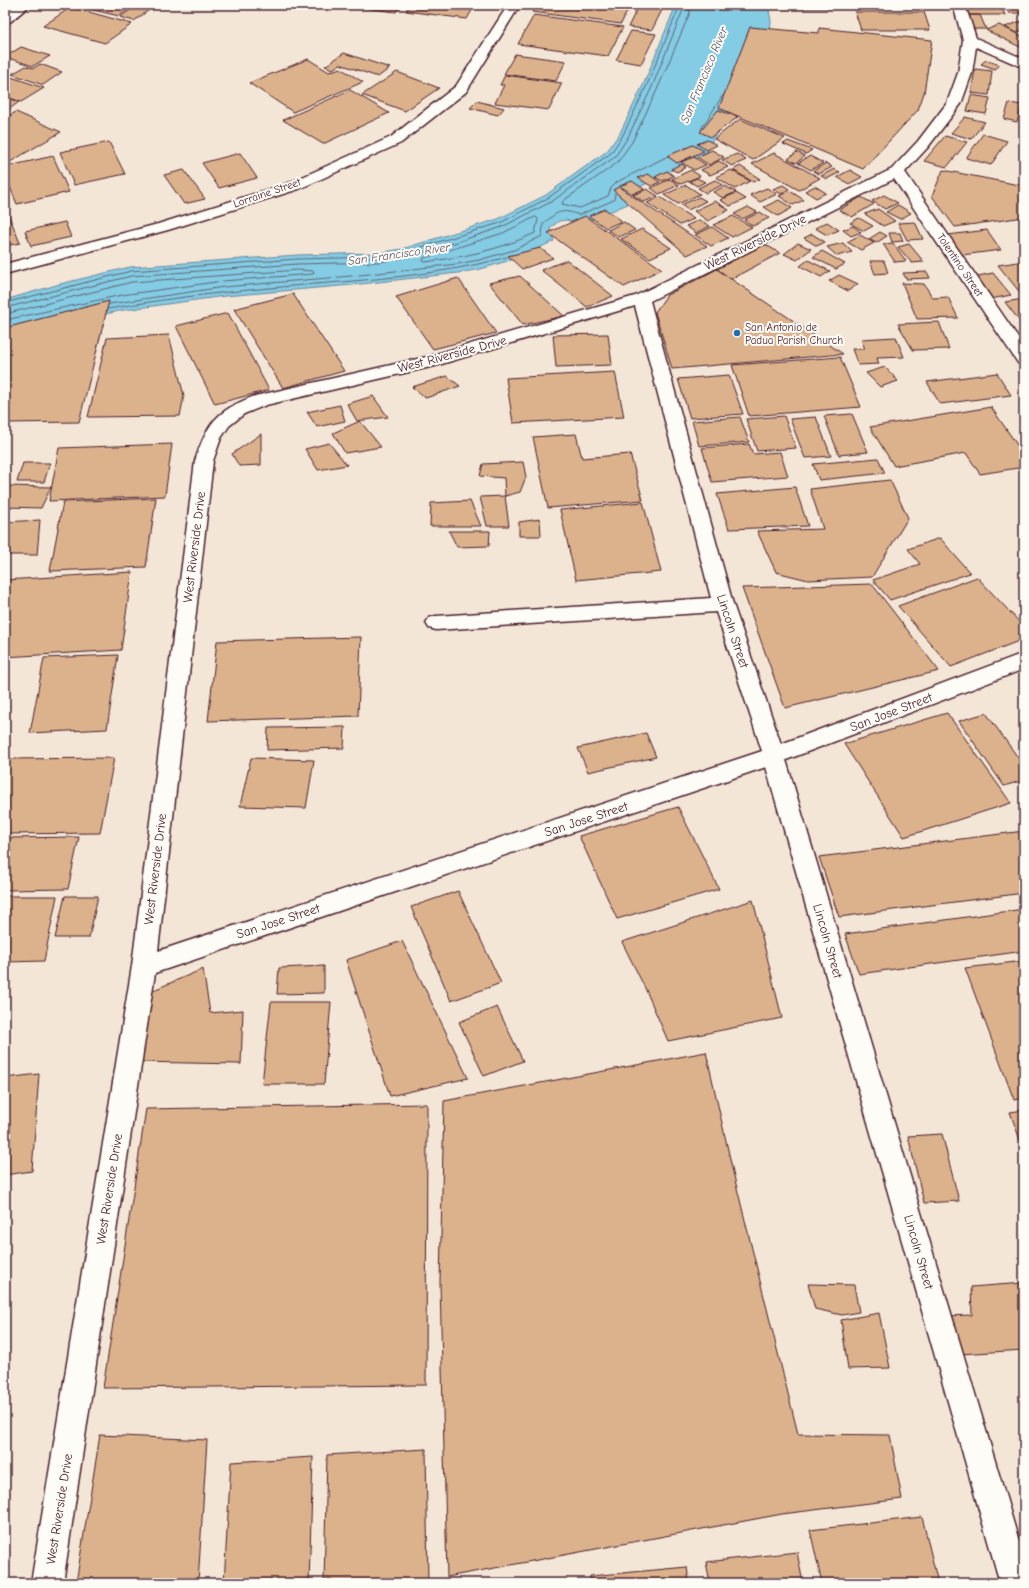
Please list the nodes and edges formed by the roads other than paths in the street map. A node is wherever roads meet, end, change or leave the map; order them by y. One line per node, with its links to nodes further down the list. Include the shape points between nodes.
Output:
1 (24, 5): 4 (street)
2 (514, 5): 8 (street, Lorraine Street, via 461,89 396,140 294,186 163,227)
3 (959, 5): 5 (street, West Riverside Drive)
4 (5, 18)
5 (970, 40): 6 (street); 7 (street, West Riverside Drive, via 965,73 954,104)
6 (1024, 64)
7 (897, 172): 9 (street, West Riverside Drive); 10 (street, Tolentino Street)
8 (5, 269)
9 (641, 299): 11 (street, Lincoln Street); 15 (street, West Riverside Drive, via 429,362 261,400 241,407 221,422 210,440 204,461)
10 (1024, 359)
11 (723, 604): 12 (street); 14 (street, Lincoln Street)
12 (436, 623)
13 (1024, 661): 14 (street, San Jose Street)
14 (774, 756): 15 (street, San Jose Street); 17 (street, Lincoln Street)
15 (144, 966): 16 (street, West Riverside Drive)
16 (47, 1583)
17 (1016, 1583)

